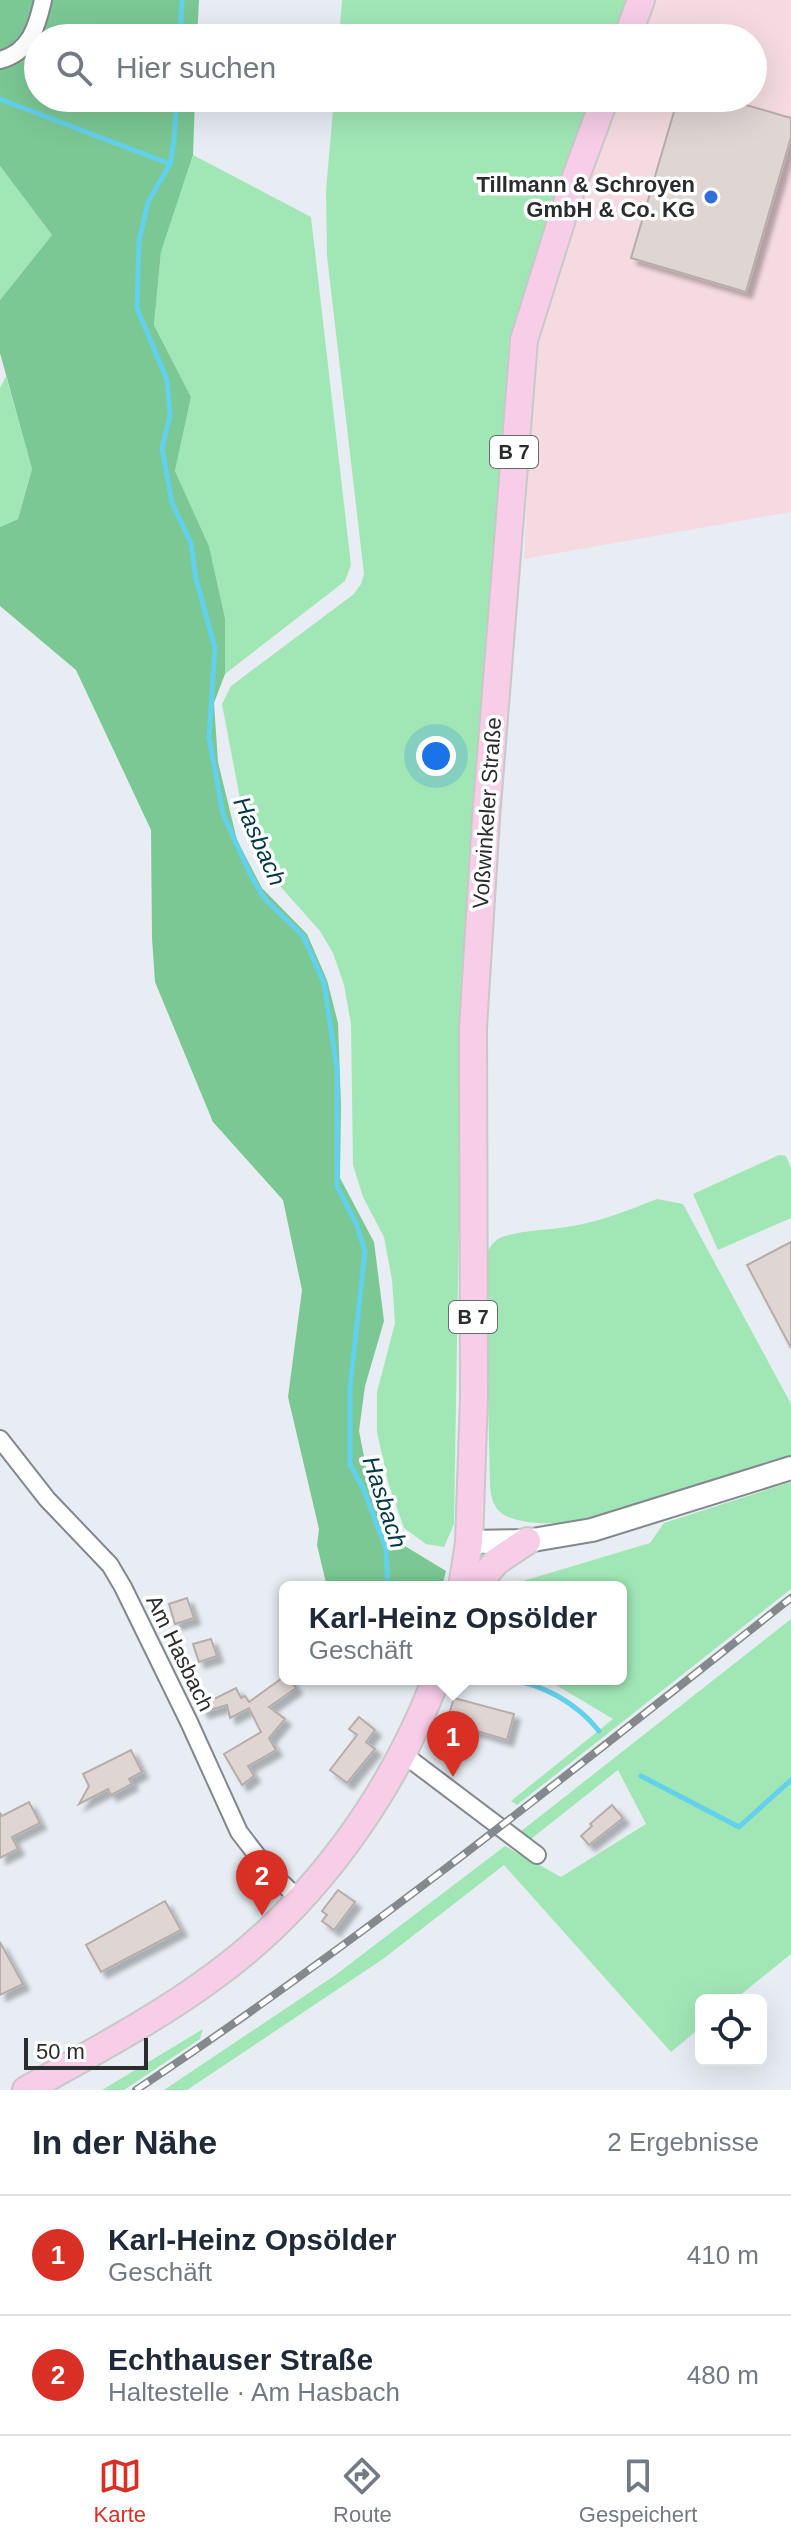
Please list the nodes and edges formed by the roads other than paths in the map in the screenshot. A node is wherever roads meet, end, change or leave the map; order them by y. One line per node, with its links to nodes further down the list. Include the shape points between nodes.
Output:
1 (43, 0): 3 (street)
2 (641, 0): 4 (main road)
3 (35, 24)
4 (632, 24)
5 (24, 46): 6 (street)
6 (0, 60)
7 (600, 112): 11 (main road, Voßwinkeler Straße / B 7, via 524,340 473,1028)
8 (0, 1439): 17 (street, Am Hasbach, via 47,1499 110,1565 239,1832)
9 (791, 1468): 10 (main road, via 619,1522)
10 (527, 1541): 11 (main road); 13 (main road)
11 (469, 1542): 12 (main road, B 7)
12 (463, 1581)
13 (479, 1581)
14 (433, 1685): 15 (main road)
15 (403, 1754): 16 (street); 17 (main road, via 366,1815)
16 (537, 1855)
17 (299, 1899): 18 (main road, via 215,1976)
18 (26, 2090)

